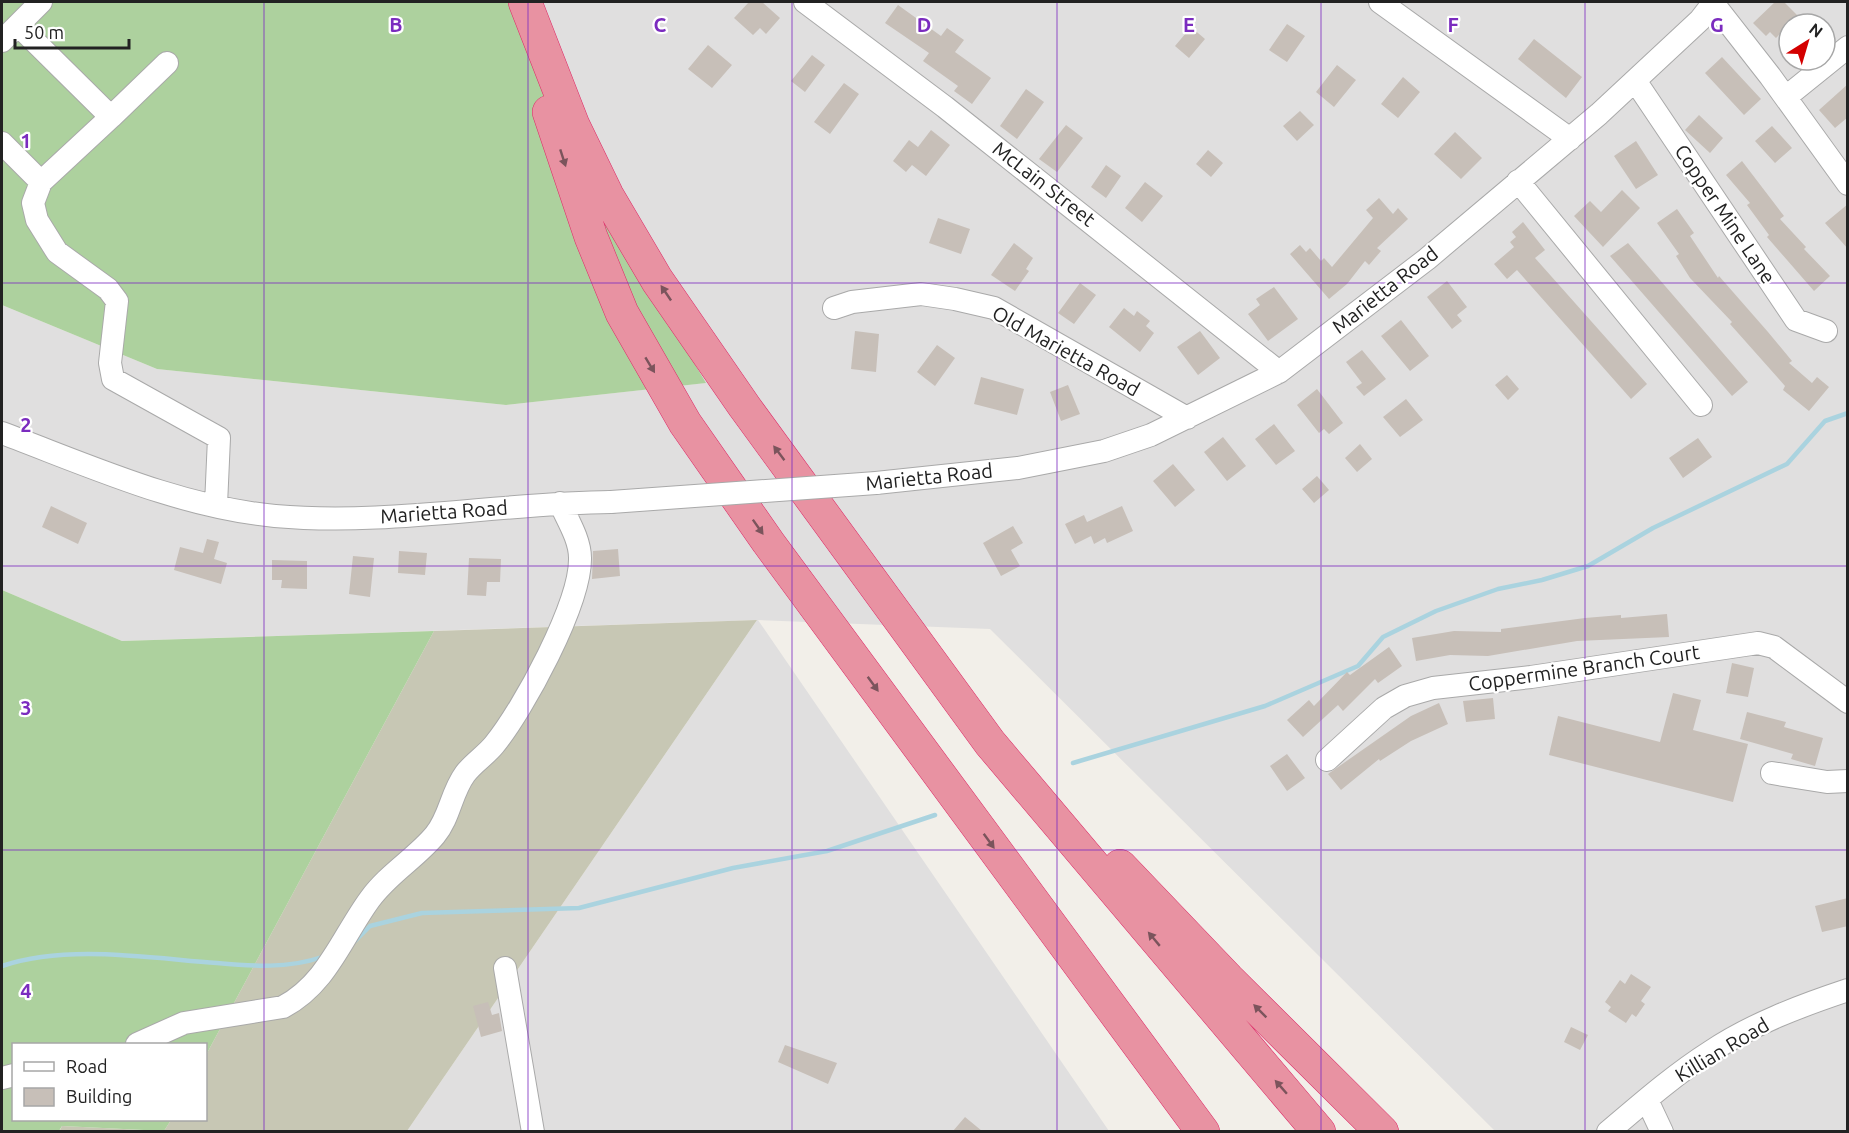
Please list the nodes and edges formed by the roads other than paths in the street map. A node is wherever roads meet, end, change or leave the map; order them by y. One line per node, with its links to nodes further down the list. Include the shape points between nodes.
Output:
1 (41, 2): 7 (street)
2 (515, 2): 37 (highway, one-way to 37, via 563,161 596,248 628,323 685,423 768,542)
3 (525, 2): 27 (highway, one-way to 3, via 696,338 627,232 573,124)
4 (805, 2): 21 (street, McLain Street, via 963,121)
5 (1380, 2): 14 (street)
6 (1714, 2): 11 (street, Marietta Road); 12 (street)
7 (18, 25): 8 (street); 13 (street)
8 (2, 41)
9 (1848, 47): 12 (street)
10 (167, 63): 13 (street)
11 (1636, 82): 14 (street, Marietta Road); 20 (street, Copper Mine Lane, via 1796,320)
12 (1786, 97): 18 (street)
13 (111, 117): 17 (street)
14 (1570, 139): 16 (street, Marietta Road)
15 (2, 143): 17 (street)
16 (1518, 181): 21 (street, Marietta Road, via 1427,258); 22 (street)
17 (41, 182): 26 (street, via 33,203 35,212 57,252 108,289 117,301 110,363 113,379 219,438)
18 (1848, 184)
19 (834, 308): 23 (street, Old Marietta Road, via 852,302 921,294 993,308)
20 (1826, 331)
21 (1279, 372): 23 (street, Marietta Road)
22 (1701, 405)
23 (1187, 418): 25 (street, Marietta Road, bridge, via 1151,435 1072,459 1018,468 876,483 611,502)
24 (2, 433): 26 (street, Marietta Road, via 181,498)
25 (560, 502): 26 (street, Marietta Road, via 319,519); 34 (street, via 580,556 566,618 510,724 458,783 450,809 435,835 372,897 332,963 295,1001 284,1007 184,1023)
26 (216, 506)
27 (838, 533): 38 (highway, one-way to 27, via 990,743); 39 (highway, one-way to 27, via 1099,844)
28 (1848, 702): 29 (street, Coppermine Branch Court, via 1774,647 1758,643 1433,688 1405,696 1384,708)
29 (1327, 760)
30 (1772, 773): 31 (street, via 1827,782)
31 (1848, 781)
32 (505, 968): 36 (street)
33 (1848, 990): 35 (street, Killian Road, via 1801,1005 1746,1031 1710,1052)
34 (139, 1043)
35 (1647, 1100): 40 (street, Killian Road); 41 (street)
36 (533, 1131)
37 (1203, 1131)
38 (1319, 1131)
39 (1382, 1131)
40 (1608, 1131)
41 (1662, 1131)

